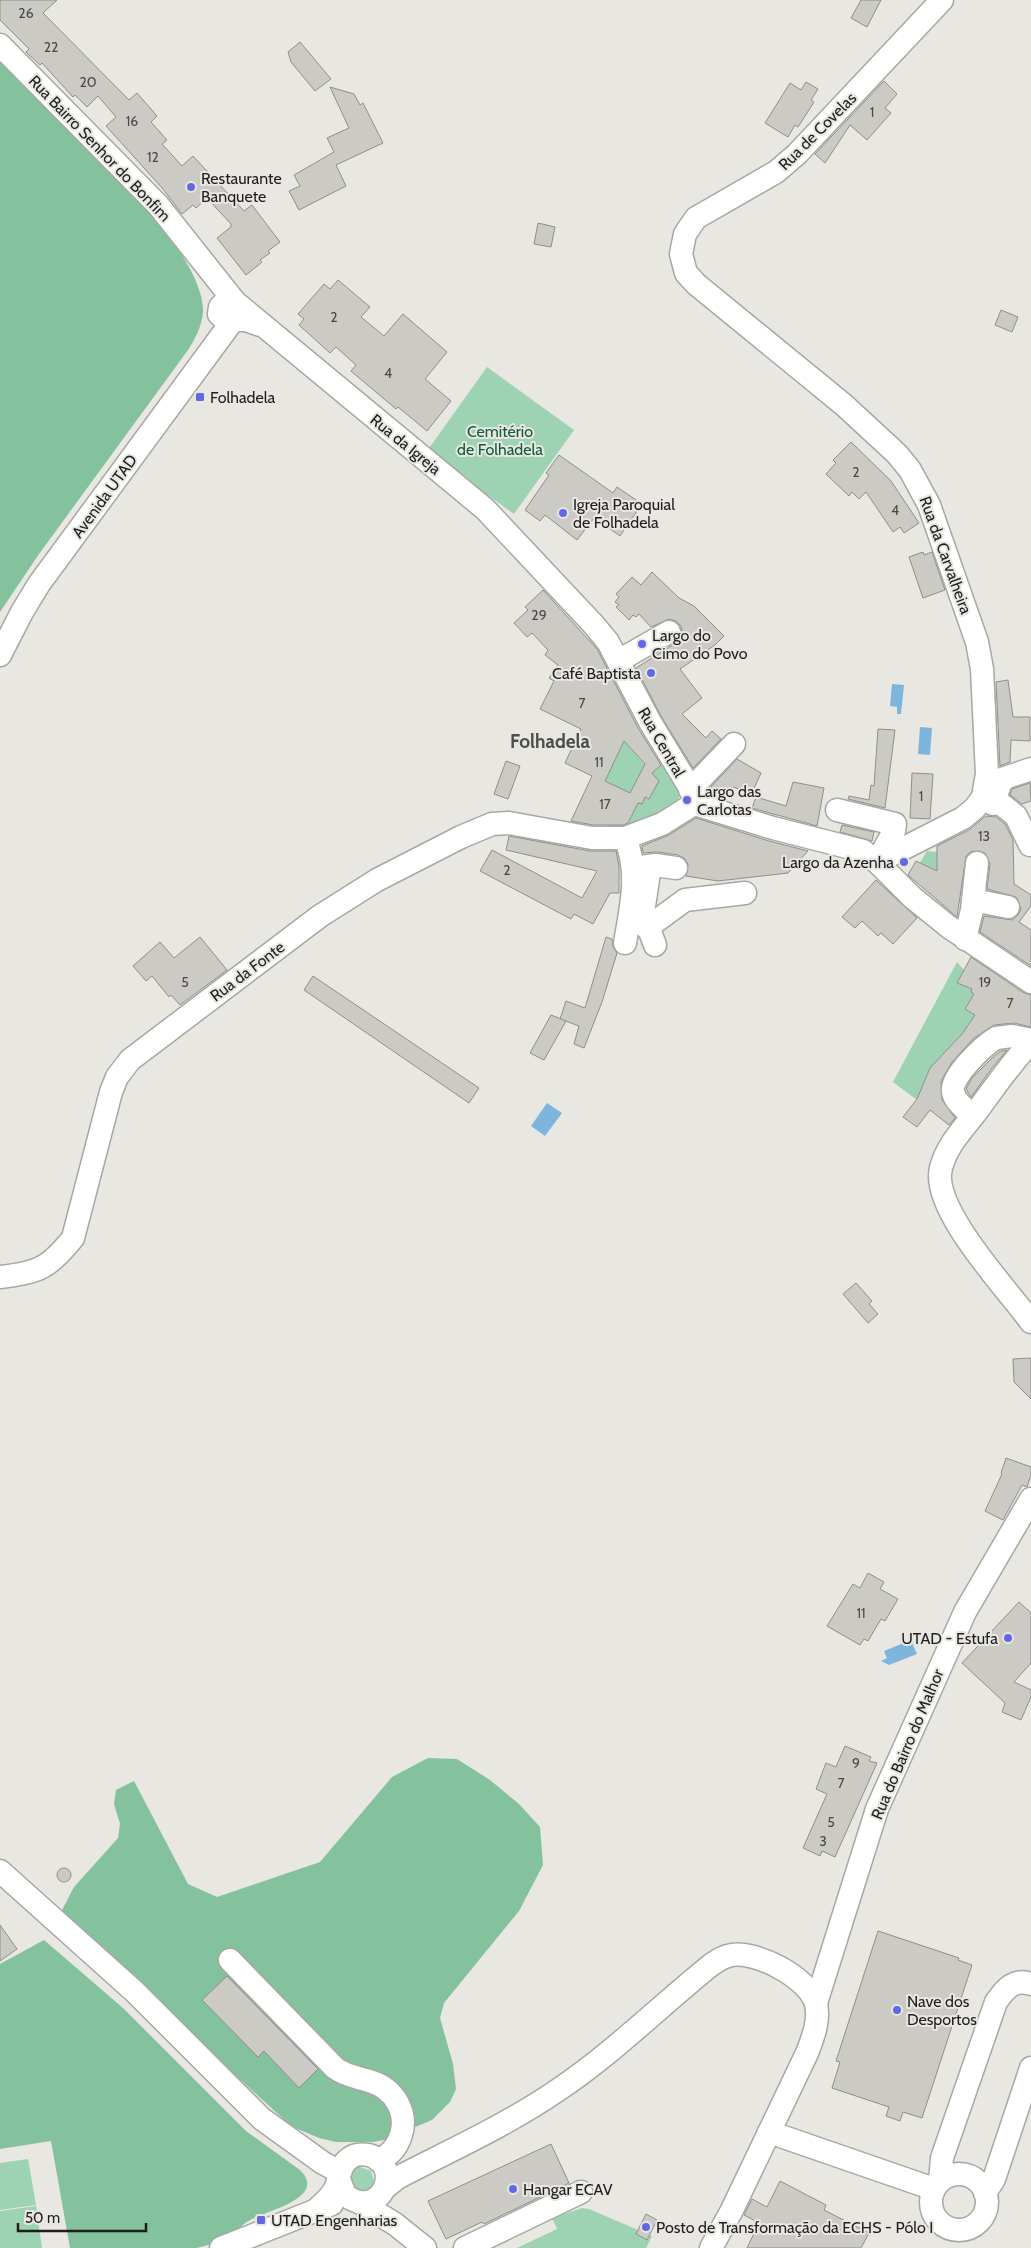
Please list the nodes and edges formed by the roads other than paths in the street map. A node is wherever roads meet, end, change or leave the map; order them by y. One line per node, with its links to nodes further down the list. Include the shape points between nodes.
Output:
1 (942, 0): 3 (street, Rua de Covelas, via 797,154 776,172 696,218 685,234 680,254 686,273)
2 (0, 45): 4 (street, Rua Bairro Senhor do Bonfim, via 158,205 196,254)
3 (708, 294): 13 (street, Rua da Carvalheira, via 844,405 897,454 920,487 939,532 980,656 987,782 983,796)
4 (231, 310): 6 (street, Avenida UTAD, via 217,341 39,584); 7 (street, Rua da Igreja, via 260,325 485,509 599,630)
5 (669, 632): 7 (street)
6 (0, 655)
7 (618, 662): 10 (street, Rua Central)
8 (734, 744): 10 (street)
9 (1031, 769): 11 (street, via 1002,779)
10 (694, 796): 14 (street, via 662,824); 16 (street, via 704,808 857,849)
11 (996, 800): 13 (street, via 991,806); 15 (street, via 1016,816)
12 (837, 810): 16 (street, via 895,824)
13 (969, 814): 16 (street)
14 (625, 838): 18 (street); 28 (street, Rua da Fonte, via 592,838 518,823 492,824 377,880 320,916 130,1060 110,1092 73,1238 39,1270)
15 (1030, 845)
16 (877, 862): 23 (street, via 913,898)
17 (977, 863): 21 (street)
18 (642, 867): 19 (street); 20 (street, via 643,913 651,937 685,900); 24 (street)
19 (676, 868)
20 (745, 893)
21 (973, 900): 22 (street); 23 (street)
22 (1008, 907)
23 (965, 939): 25 (street)
24 (625, 943)
25 (1031, 982)
26 (1031, 1041): 27 (street); 27 (street, via 1012,1036 996,1038 954,1080 956,1099)
27 (973, 1116): 29 (street, via 949,1147 940,1170 940,1182 956,1220 974,1250)
28 (0, 1277)
29 (1031, 1322)
30 (1031, 1500): 34 (street, Rua do Bairro do Malhor, via 965,1612 884,1792)
31 (0, 1871): 37 (street, via 134,1992 262,2119 316,2158)
32 (230, 1960): 38 (street, via 335,2068 346,2075 381,2086 398,2103 403,2122 399,2141 390,2153)
33 (1031, 1984): 39 (street, via 1016,1982 1005,1989 996,2002 942,2158)
34 (816, 2003): 36 (street, Rua do Bairro do Malhor, via 812,2041); 38 (street, via 806,1985 785,1971 755,1957 720,1958 559,2090 512,2119 414,2170 392,2169)
35 (1031, 2068): 41 (street, via 994,2179)
36 (769, 2132): 39 (street); 48 (street, Rua do Bairro do Malhor)
37 (343, 2170): 38 (street, via 364,2154); 42 (street, via 345,2195); 43 (street, via 332,2194)
38 (382, 2176): 42 (street, via 376,2199); 44 (street, via 384,2209)
39 (937, 2185): 41 (street, via 957,2174 966,2175 981,2185); 41 (street, via 931,2198 934,2216 948,2228 957,2230 966,2229 981,2219 987,2202)
40 (581, 2192): 47 (street)
41 (985, 2193)
42 (355, 2201): 43 (street); 44 (street)
43 (317, 2209): 45 (street)
44 (395, 2224): 46 (street)
45 (221, 2248)
46 (425, 2248)
47 (464, 2248)
48 (711, 2248)

